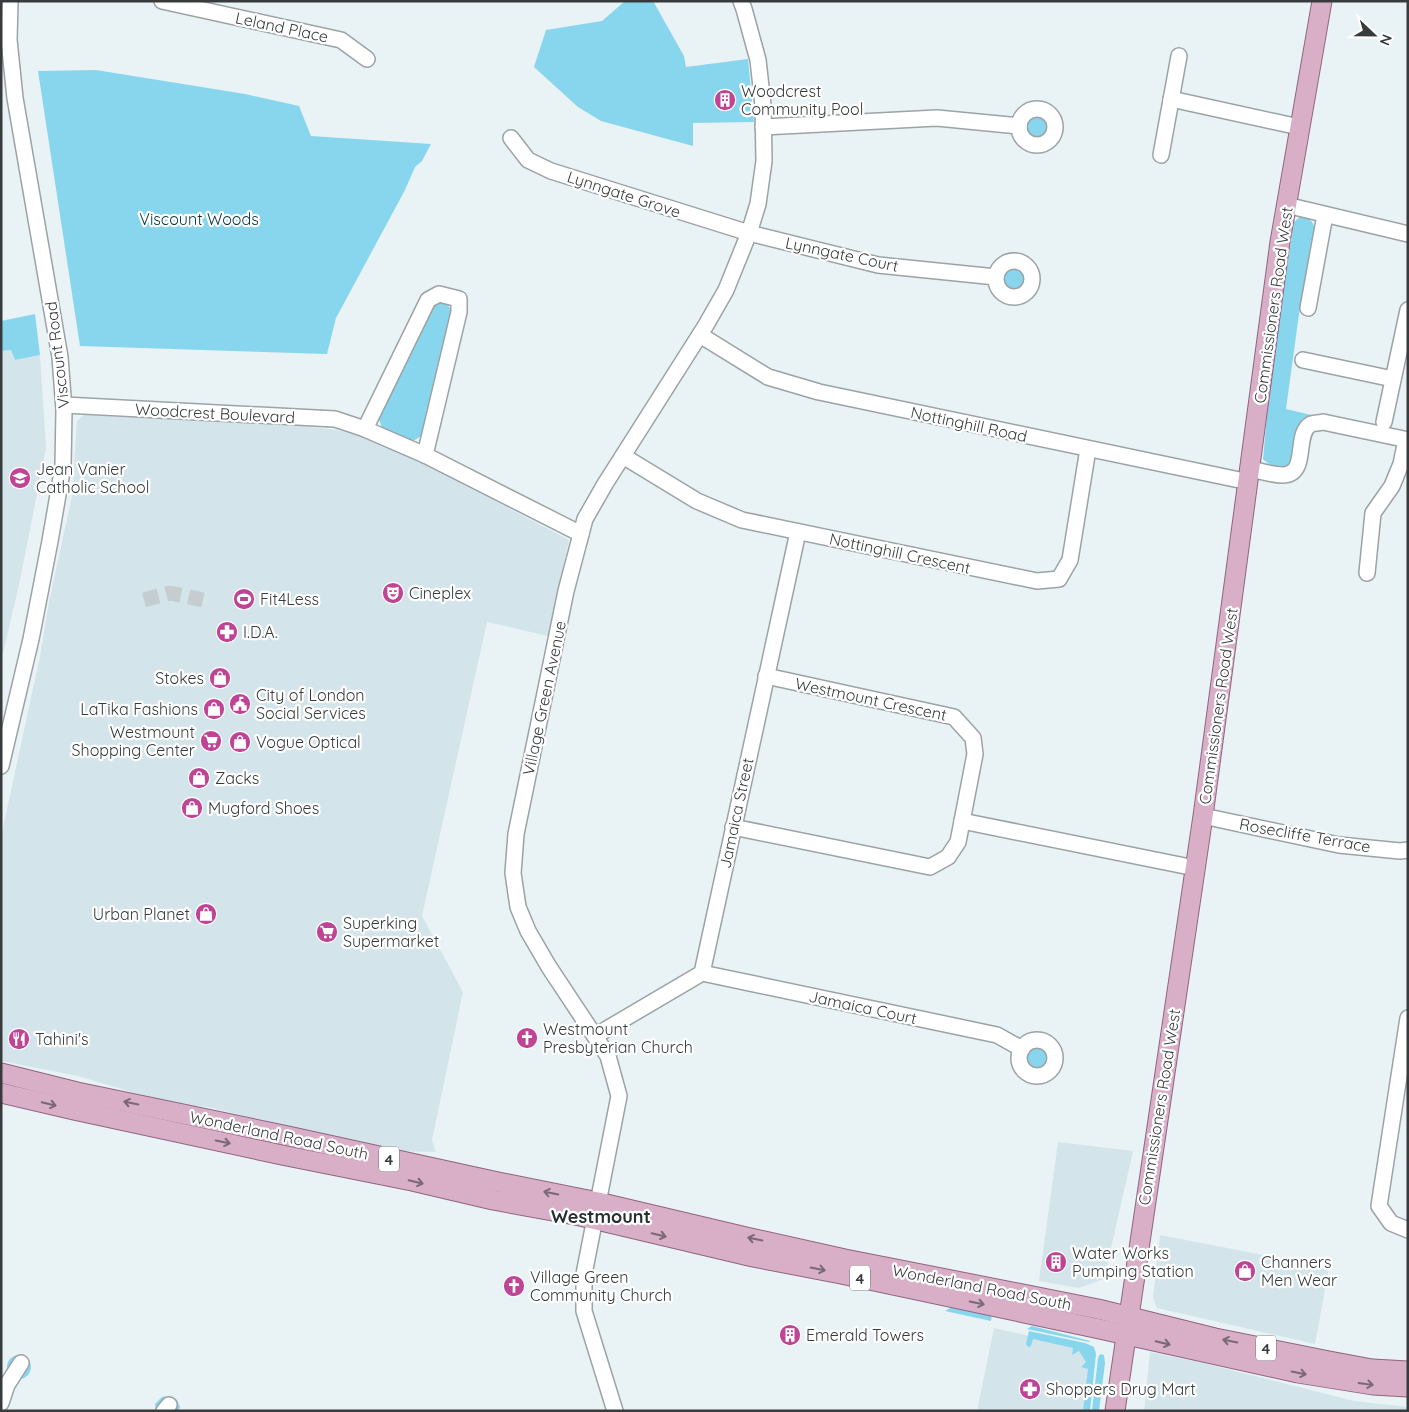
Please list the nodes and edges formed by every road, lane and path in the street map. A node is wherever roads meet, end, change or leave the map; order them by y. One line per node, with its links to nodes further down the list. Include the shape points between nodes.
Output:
1 (10, 1): 8 (street, Viscount Road)
2 (162, 1): 6 (street, Leland Place, via 341,40)
3 (741, 1): 9 (street, Village Green Avenue, via 758,60)
4 (1322, 1): 11 (main road, Commissioners Road West)
5 (1179, 56): 7 (street)
6 (367, 59)
7 (1171, 99): 11 (street); 13 (street)
8 (8, 100): 24 (street, Viscount Road, via 60,357)
9 (763, 126): 10 (street, via 937,118); 16 (street, Village Green Avenue, via 764,160 758,204)
10 (1019, 126)
11 (1299, 127): 14 (main road, Commissioners Road West)
12 (510, 138): 16 (street, Lynngate Grove, via 528,160 551,171)
13 (1161, 155)
14 (1286, 206): 15 (street); 31 (main road, Commissioners Road West)
15 (1325, 214): 17 (street); 19 (street)
16 (749, 233): 18 (street, Lynngate Court, via 878,266); 21 (street, Village Green Avenue, via 726,290)
17 (1408, 234)
18 (996, 277)
19 (1308, 308)
20 (1408, 310): 23 (street)
21 (700, 335): 28 (street, Nottinghill Road, via 768,377 819,392); 30 (street, Village Green Avenue)
22 (1303, 360): 23 (street)
23 (1393, 379): 25 (street)
24 (64, 405): 26 (street, Woodcrest Boulevard, via 335,419); 36 (street, Viscount Road, via 63,466 50,541)
25 (1384, 422)
26 (365, 429): 29 (street, Woodcrest Boulevard); 29 (street, via 428,300 438,294 459,299 459,312)
27 (1407, 440): 31 (street, Nottinghill Road, via 1323,422 1311,424 1303,432 1299,462 1294,471 1284,475); 34 (street, via 1392,486 1373,513)
28 (1088, 449): 31 (street, Nottinghill Road); 32 (street, Nottinghill Crescent, via 1070,560 1059,578 1037,581)
29 (425, 455): 33 (street, Woodcrest Boulevard)
30 (623, 456): 32 (street, Nottinghill Crescent, via 697,501 742,520); 33 (street, Village Green Avenue, via 585,519)
31 (1250, 476): 37 (main road, Commissioners Road West)
32 (798, 532): 35 (street, Jamaica Street)
33 (581, 534): 44 (street, Village Green Avenue, via 566,590 518,825 513,874 518,907 528,931)
34 (1367, 573)
35 (766, 676): 38 (street, Westmount Crescent, via 954,717 973,738 976,754); 39 (street, Jamaica Street)
36 (1, 766)
37 (1203, 816): 40 (street, Rosecliffe Terrace, via 1339,845); 41 (main road, Commissioners Road West)
38 (962, 821): 39 (street, Westmount Crescent, via 958,842 948,857 930,867); 41 (street)
39 (733, 827): 42 (street, Jamaica Street)
40 (1408, 850)
41 (1195, 868): 50 (main road, Commissioners Road West)
42 (702, 973): 44 (street); 45 (street, Jamaica Court, via 998,1035)
43 (1408, 1018): 49 (street, via 1379,1206 1391,1223)
44 (595, 1036): 48 (street, Village Green Avenue, via 608,1056 619,1096)
45 (1022, 1049)
46 (1, 1073): 48 (main road, Wonderland Road South / 4, one-way to 46, via 489,1180)
47 (1, 1093): 48 (main road, Wonderland Road South / 4, one-way to 48, via 493,1200 580,1216)
48 (597, 1211): 50 (main road, Wonderland Road South / 4, via 1098,1310); 55 (street, Village Green Avenue, via 584,1274 584,1311)
49 (1408, 1230)
50 (1127, 1326): 52 (main road, Wonderland Road South / 4, one-way to 50, via 1372,1369 1215,1338); 53 (main road, Wonderland Road South / 4, one-way to 53, via 1316,1376); 56 (main road, Commissioners Road West)
51 (21, 1363): 54 (street, via 7,1385)
52 (1408, 1371)
53 (1408, 1387)
54 (1, 1403)
55 (615, 1411)
56 (1115, 1411)

